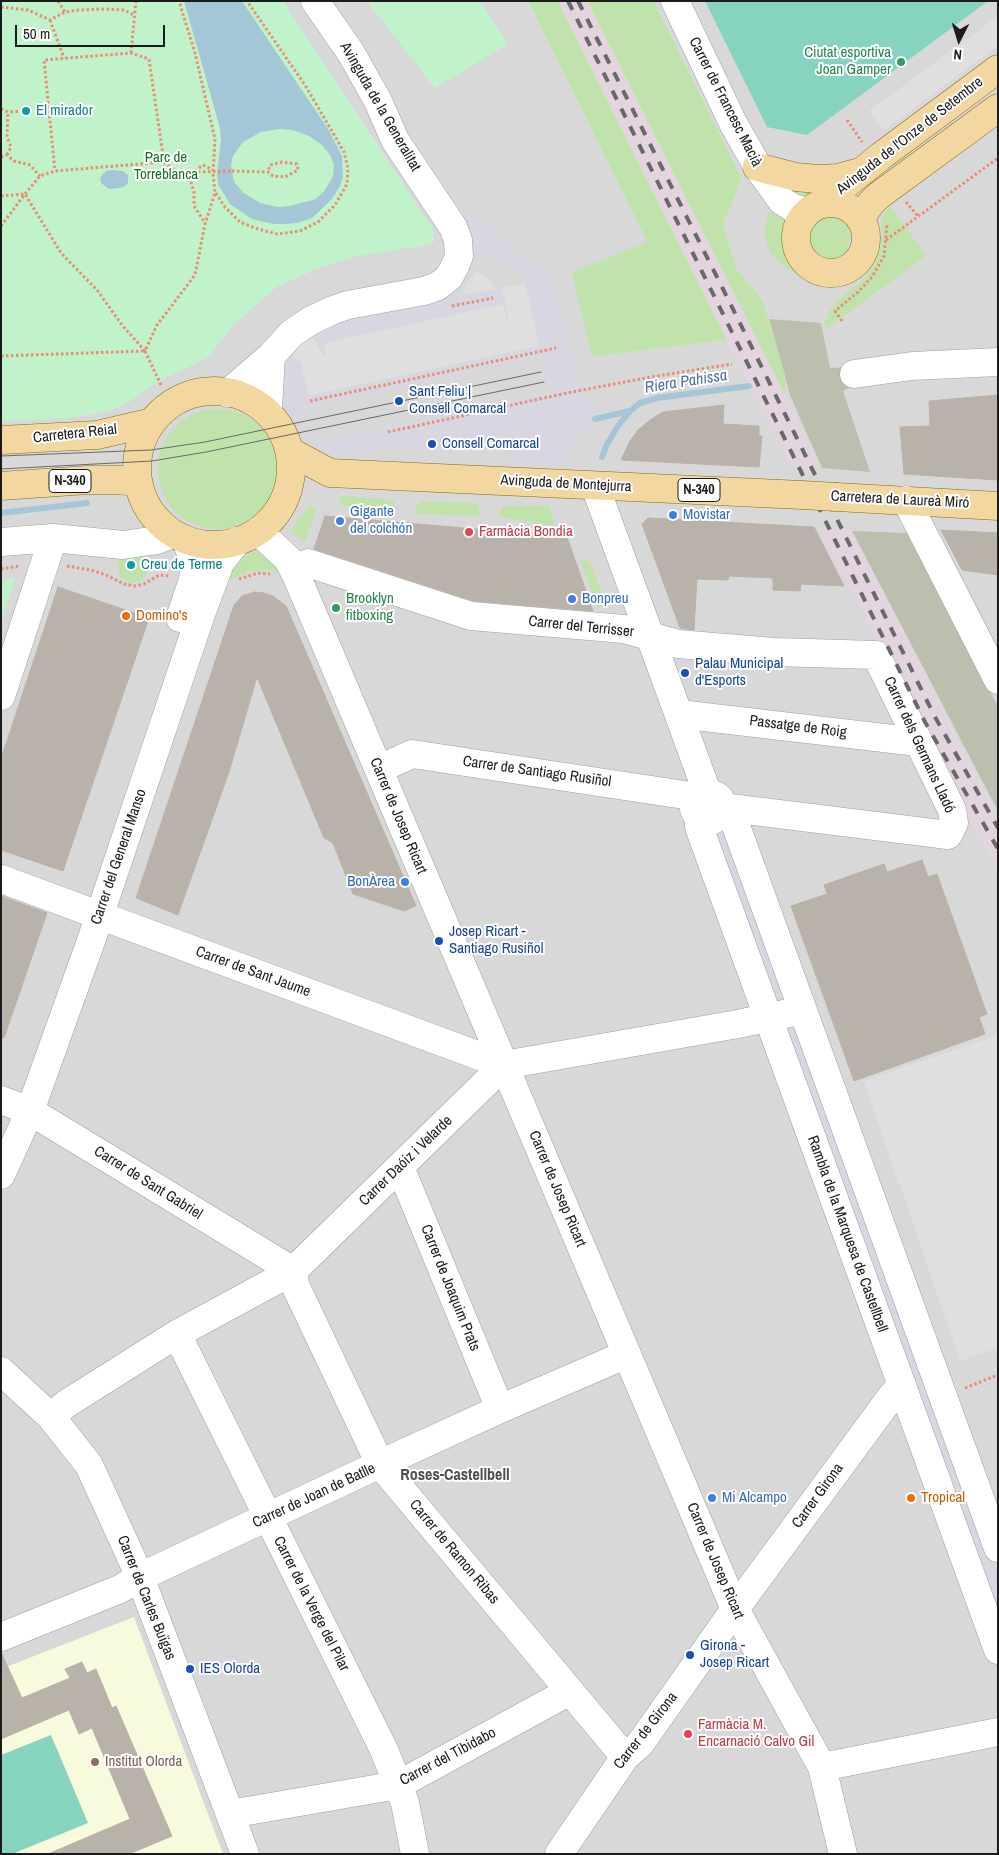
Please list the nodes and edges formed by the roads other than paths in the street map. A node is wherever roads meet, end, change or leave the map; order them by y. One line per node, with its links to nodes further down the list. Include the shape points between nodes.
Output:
1 (315, 1): 9 (street, Avinguda de la Generalitat, via 351,53 395,140 453,227 459,256 449,277 438,286 333,310 310,321 296,338)
2 (675, 1): 6 (street, Carrer de Francesc Macià)
3 (998, 69): 5 (main road, Avinguda de l'Onze de Setembre)
4 (998, 108): 8 (main road, Avinguda de l'Onze de Setembre, via 878,196)
5 (863, 159): 6 (main road, via 838,178 796,177); 7 (main road, Avinguda de l'Onze de Setembre)
6 (757, 167): 7 (street, Carrer de Francesc Macià, via 782,201 793,208)
7 (815, 208): 8 (main road, via 841,204); 8 (main road, via 800,221 796,244 808,264 829,273 849,267 863,252 866,242)
8 (860, 219)
9 (271, 356): 12 (street, Avinguda de la Generalitat); 13 (street)
10 (998, 362): 11 (street, via 912,366)
11 (854, 374)
12 (228, 393): 13 (main road, via 248,398); 14 (main road, via 186,396 166,406)
13 (268, 410): 16 (main road, via 278,421)
14 (149, 423): 15 (main road, Carretera Reial, via 97,435); 18 (main road, via 140,439 137,454)
15 (1, 440)
16 (291, 452): 17 (main road, Avinguda de Montejurra / N-340); 23 (main road, via 292,470)
17 (330, 473): 20 (main road, Avinguda de Montejurra / N-340); 23 (main road)
18 (139, 484): 19 (main road, N-340, via 122,480 87,480); 26 (main road, via 152,514)
19 (1, 486)
20 (596, 486): 21 (main road, Avinguda de Montejurra / N-340); 30 (street, Rambla de la Marquesa de Castellbell)
21 (802, 495): 22 (main road, Carretera de Laureà Miró / N-340, bridge)
22 (906, 500): 24 (main road, Carretera de Laureà Miró / N-340); 32 (street)
23 (285, 501): 25 (main road, via 268,524)
24 (998, 506)
25 (247, 536): 26 (main road, via 224,544 208,544); 29 (street, Carrer de Josep Ricart, via 288,559); 40 (street, Carrer del General Manso, via 220,563)
26 (180, 537): 27 (street, via 123,545); 40 (street, Carrer del General Manso, via 192,556 193,580)
27 (52, 538): 28 (street); 33 (street)
28 (1, 542)
29 (285, 573): 30 (street, Carrer del Terrisser, via 308,563 471,616 624,629); 36 (street, Carrer de Josep Ricart)
30 (650, 636): 31 (street, Carrer del Terrisser, via 678,644 774,652); 34 (street, Rambla de la Marquesa de Castellbell)
31 (876, 655): 35 (street, Carrer dels Germans Lladó)
32 (994, 664)
33 (1, 696)
34 (678, 714): 35 (street, Passatge de Roig); 37 (street, Rambla de la Marquesa de Castellbell)
35 (918, 742): 38 (street, Carrer dels Germans Lladó, via 952,810 954,823)
36 (379, 769): 37 (street, Carrer de Santiago Rusiñol, via 412,754); 43 (street, Carrer de Josep Ricart)
37 (709, 805): 38 (street, Carrer de Santiago Rusiñol); 41 (street, Rambla de la Marquesa de Castellbell, via 731,818 736,826); 42 (street, Rambla de la Marquesa de Castellbell, via 700,827)
38 (948, 836)
39 (1, 879): 40 (street, Carrer de Sant Jaume)
40 (91, 912): 43 (street, Carrer de Sant Jaume); 44 (street, Carrer del General Manso)
41 (803, 1010): 42 (street); 57 (street, Rambla de la Marquesa de Castellbell)
42 (768, 1018): 43 (street); 52 (street, Rambla de la Marquesa de Castellbell)
43 (504, 1065): 46 (street, Carrer Daóiz i Velarde); 50 (street, Carrer de Josep Ricart)
44 (15, 1105): 45 (street, Carrer del General Manso); 47 (street, Carrer del General Manso); 48 (street, Carrer de Sant Gabriel)
45 (1, 1130)
46 (400, 1167): 48 (street, Carrer Daóiz i Velarde); 53 (street, Carrer de Joaquim Prats)
47 (1, 1174)
48 (293, 1271): 49 (street, Carrer Daóiz i Velarde); 55 (street, Carrer de Ramon Ribas, via 295,1285)
49 (177, 1334): 54 (street, Carrer Daóiz i Velarde, via 66,1404); 56 (street, Carrer de la Verge del Pilar)
50 (627, 1354): 53 (street, Carrer de Joan de Batlle); 59 (street, Carrer de Josep Ricart)
51 (1, 1371): 54 (street, Carrer de Carles Buïgas)
52 (902, 1384): 59 (street, Carrer Girona); 61 (street, Rambla de la Marquesa de Castellbell)
53 (500, 1409): 55 (street, Carrer de Joan de Batlle)
54 (51, 1417): 58 (street, Carrer de Carles Buïgas, via 89,1465)
55 (380, 1464): 56 (street, Carrer de Joan de Batlle); 62 (street, Carrer de Ramon Ribas)
56 (267, 1518): 58 (street, Carrer de Joan de Batlle); 66 (street, Carrer de la Verge del Pilar, via 384,1750)
57 (998, 1548)
58 (140, 1577): 60 (street, Carrer de Joan de Batlle, via 120,1589); 67 (street, Carrer de Carles Buïgas)
59 (735, 1609): 64 (street, Carrer de Girona, via 640,1744); 65 (street, Carrer de Josep Ricart)
60 (1, 1637)
61 (998, 1650)
62 (570, 1691): 64 (street, Carrer de Ramon Ribas); 66 (street, Carrer del Tibidabo)
63 (998, 1732): 65 (street)
64 (625, 1757): 70 (street, Carrer de Girona)
65 (822, 1767): 71 (street, Carrer de Josep Ricart)
66 (398, 1785): 67 (street, Carrer del Tibidabo); 69 (street, Carrer de la Verge del Pilar)
67 (230, 1814): 68 (street, Carrer de Carles Buïgas)
68 (245, 1854)
69 (415, 1854)
70 (559, 1854)
71 (843, 1854)

